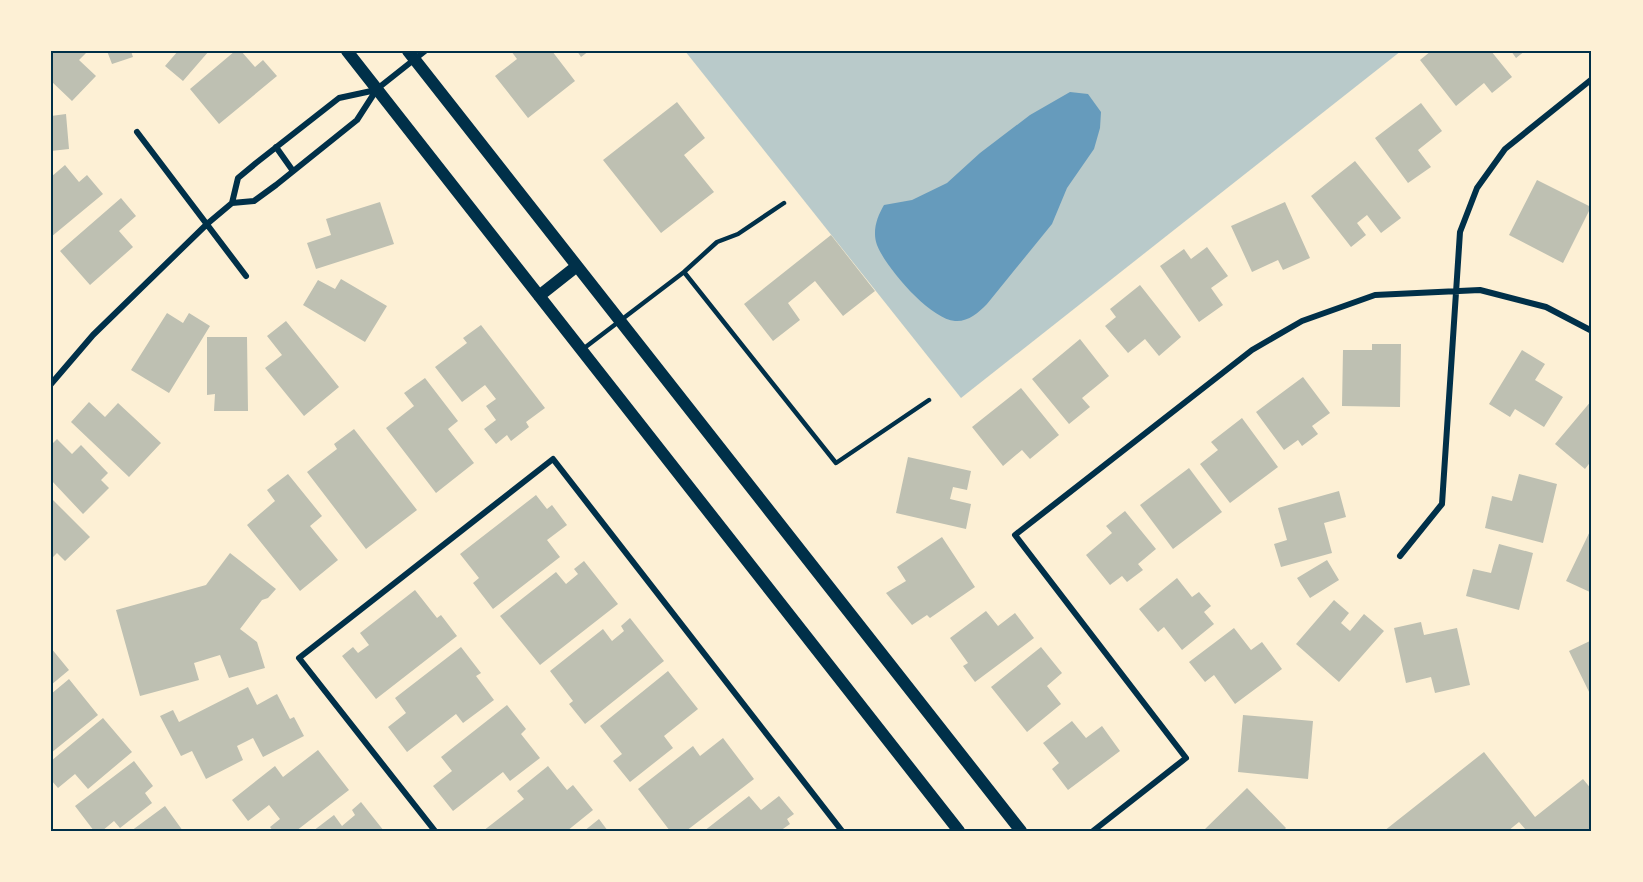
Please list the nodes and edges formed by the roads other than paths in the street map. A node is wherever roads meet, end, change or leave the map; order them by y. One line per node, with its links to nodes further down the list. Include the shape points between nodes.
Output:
1 (347, 51): 5 (main road)
2 (425, 51): 3 (street)
3 (412, 55): 5 (street); 12 (main road)
4 (1592, 79): 15 (street, via 1505,149 1477,188 1460,232)
5 (377, 90): 7 (street, via 339,98); 8 (street, via 357,120); 16 (main road)
6 (137, 132): 11 (street)
7 (276, 147): 8 (street); 9 (street, via 238,178)
8 (293, 171): 9 (street, via 254,201)
9 (232, 203): 11 (street)
10 (784, 203): 13 (lane, via 738,234 717,242)
11 (207, 224): 14 (street); 20 (street, via 93,335)
12 (577, 266): 16 (main road); 17 (main road)
13 (684, 272): 17 (lane); 21 (lane, via 836,462)
14 (246, 276)
15 (1455, 290): 18 (street, via 1480,290 1546,307); 22 (street, via 1442,504); 27 (street, via 1375,295 1302,321 1252,350 1015,535 1186,758)
16 (539, 296): 19 (main road)
17 (620, 321): 19 (lane); 26 (main road)
18 (1592, 331)
19 (582, 350): 25 (main road)
20 (51, 384)
21 (929, 400)
22 (1400, 556)
23 (435, 831): 24 (street, via 299,658 553,459)
24 (842, 831)
25 (958, 831)
26 (1021, 831)
27 (1093, 831)

